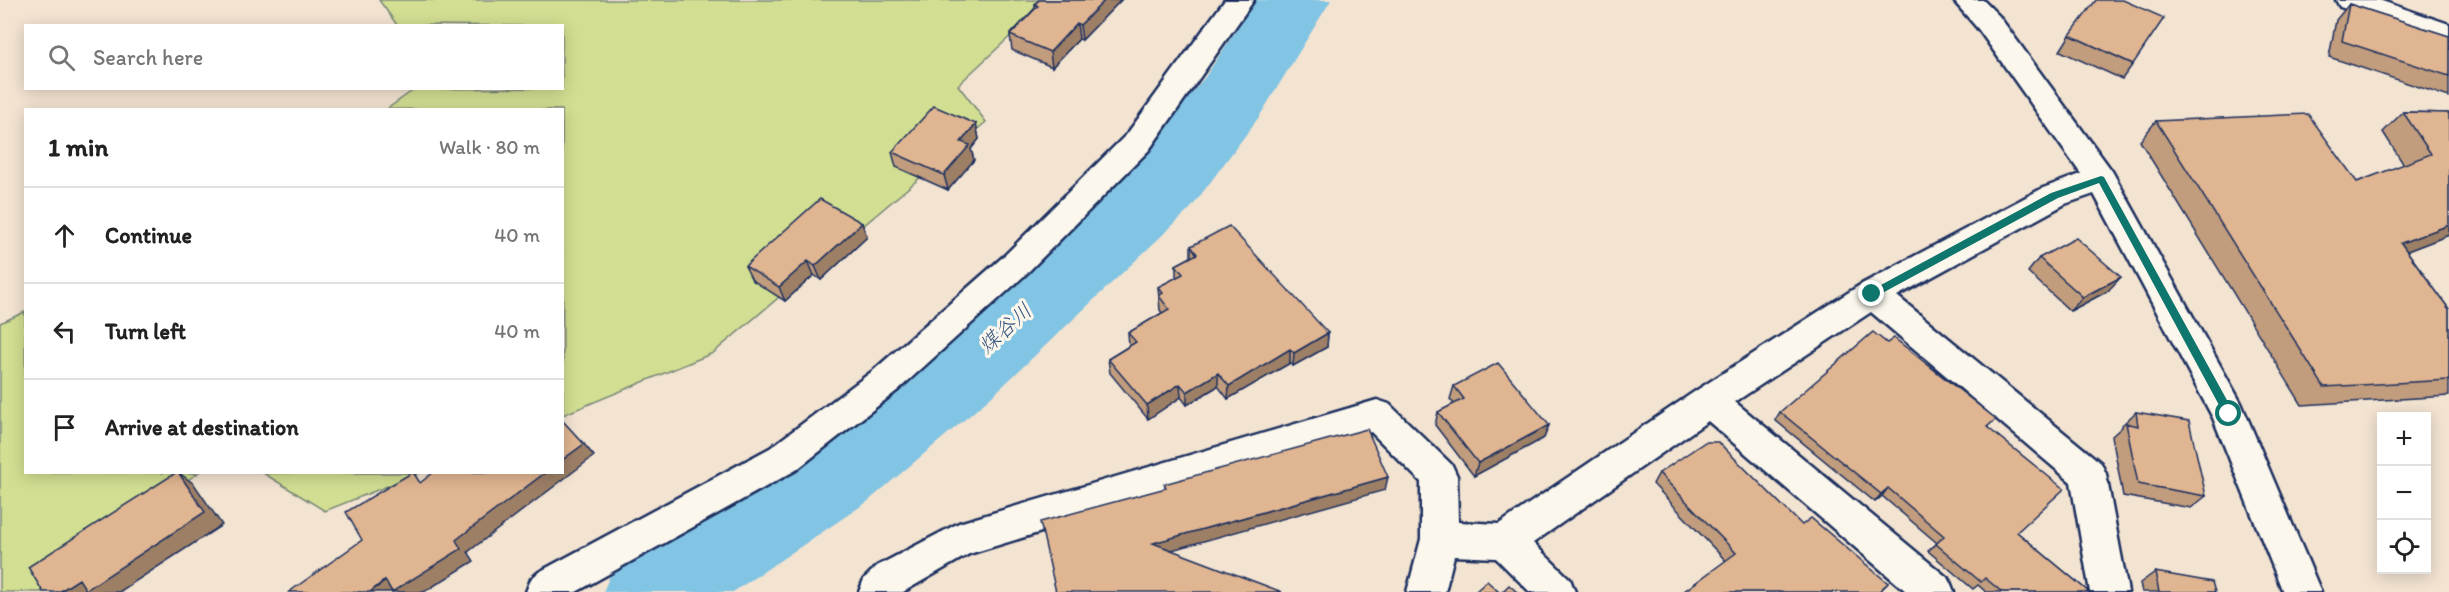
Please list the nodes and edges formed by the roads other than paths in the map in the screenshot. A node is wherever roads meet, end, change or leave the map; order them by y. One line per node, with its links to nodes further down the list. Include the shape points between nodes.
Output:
1 (1240, 0): 10 (street, via 1138,142 1015,265 886,380 783,459)
2 (1967, 0): 5 (street, via 1989,23)
3 (2350, 0): 4 (street)
4 (2449, 34)
5 (2101, 179): 6 (street, via 2054,196); 16 (street, via 2229,414)
6 (1872, 294): 7 (street); 15 (street, via 2088,474)
7 (1709, 401): 9 (street); 14 (street)
8 (1440, 539): 9 (street); 11 (street, via 1439,476 1377,415 959,540 890,579); 12 (street)
9 (1505, 541): 13 (street)
10 (545, 592)
11 (878, 592)
12 (1426, 592)
13 (1556, 592)
14 (1935, 592)
15 (2109, 592)
16 (2302, 592)

